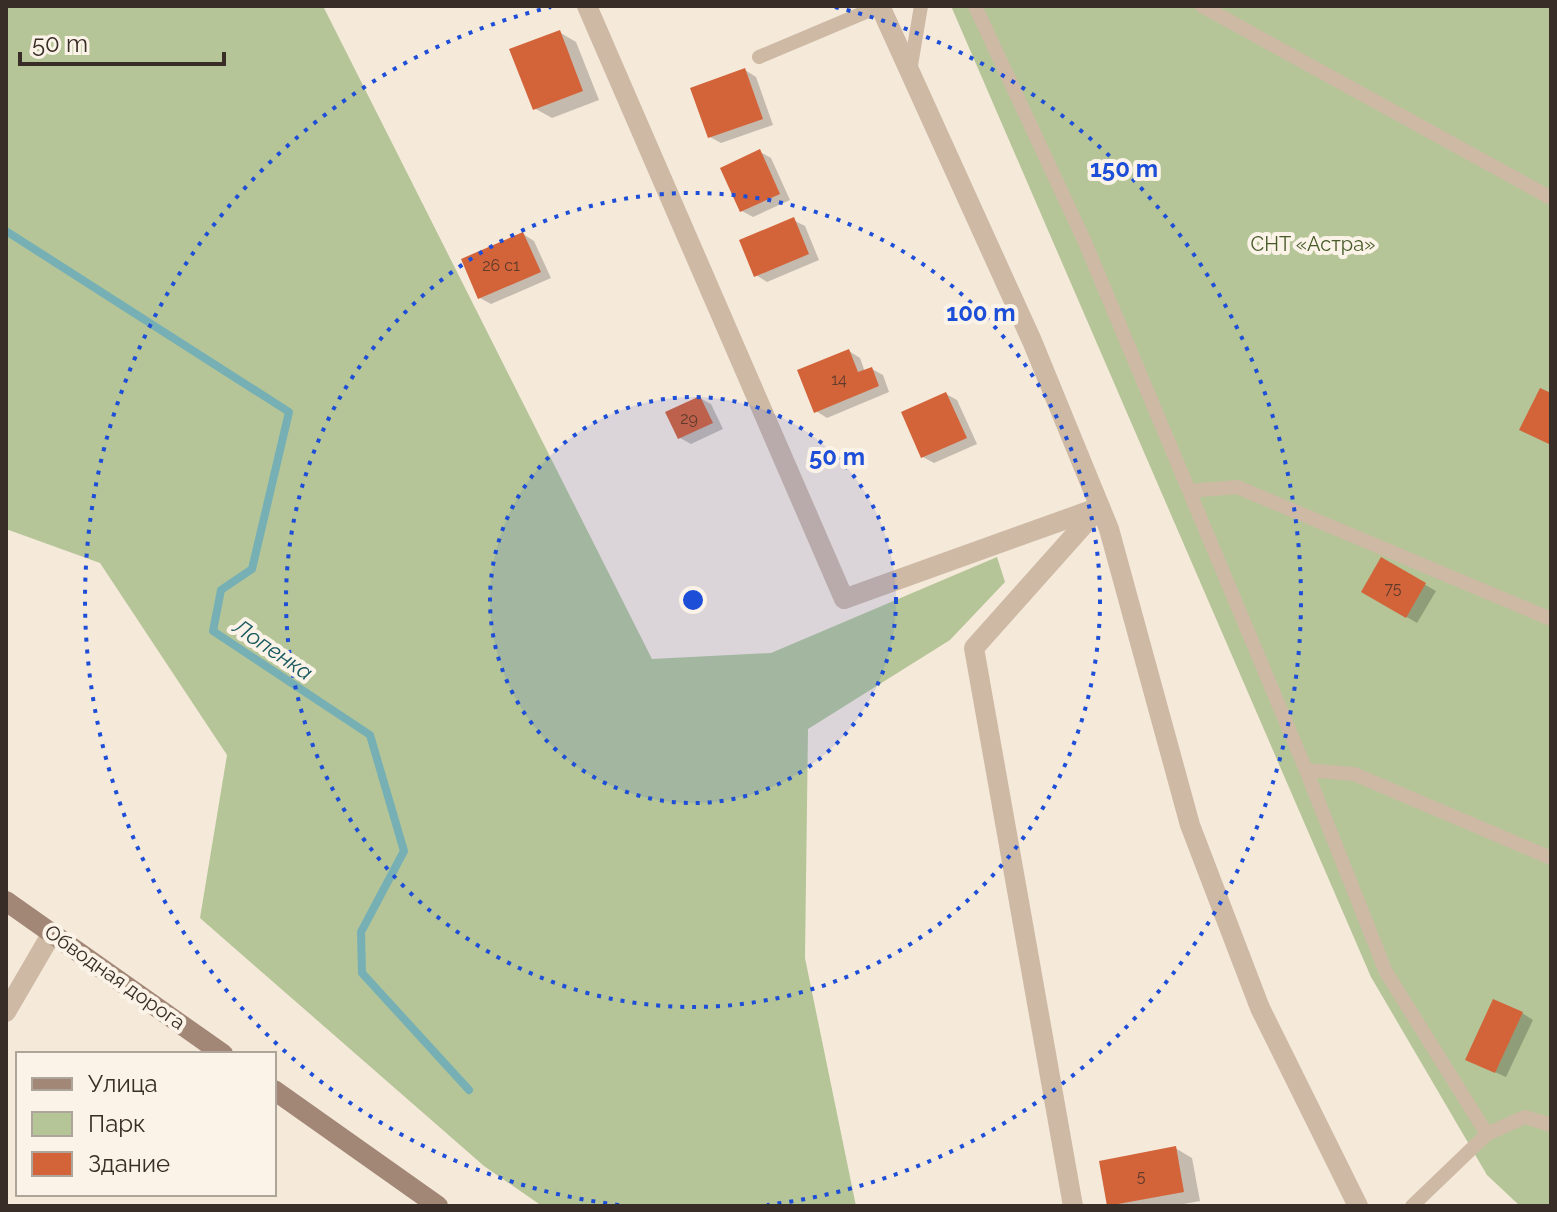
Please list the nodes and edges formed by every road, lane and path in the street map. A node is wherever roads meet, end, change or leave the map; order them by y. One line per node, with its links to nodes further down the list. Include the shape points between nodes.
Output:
1 (587, 6): 10 (street, via 844,599)
2 (880, 6): 6 (lane); 7 (street)
3 (921, 6): 7 (lane)
4 (975, 6): 9 (lane, via 1084,240)
5 (1202, 6): 8 (lane)
6 (759, 57)
7 (910, 71): 10 (street)
8 (1551, 198)
9 (1190, 491): 11 (lane, via 1237,487); 12 (lane)
10 (1100, 507): 22 (street, via 974,648); 23 (street, via 1190,825 1260,1008)
11 (1551, 619)
12 (1306, 770): 13 (lane, via 1354,774); 20 (lane, via 1386,972)
13 (1551, 858)
14 (6, 901): 15 (main road, Обводная дорога)
15 (52, 933): 16 (street); 17 (main road, Обводная дорога)
16 (6, 1012)
17 (220, 1052)
18 (276, 1091): 21 (main road)
19 (1551, 1125): 20 (lane, via 1525,1117)
20 (1487, 1134): 24 (lane)
21 (438, 1206)
22 (1073, 1206)
23 (1358, 1206)
24 (1412, 1206)

